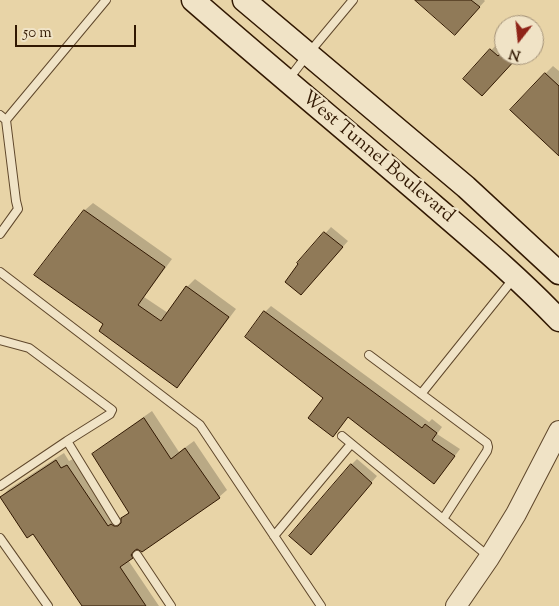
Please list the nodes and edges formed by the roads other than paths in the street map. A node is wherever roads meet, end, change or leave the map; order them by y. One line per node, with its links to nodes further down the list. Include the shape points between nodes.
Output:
1 (106, 0): 7 (lane)
2 (193, 0): 6 (main road, West Tunnel Boulevard)
3 (244, 0): 5 (main road, West Tunnel Boulevard)
4 (353, 0): 5 (lane)
5 (308, 54): 6 (lane); 10 (main road, West Tunnel Boulevard, via 466,187)
6 (287, 81): 11 (main road, West Tunnel Boulevard)
7 (3, 117): 8 (lane, via 18,209)
8 (0, 234)
9 (0, 272): 23 (lane, via 200,425)
10 (559, 273)
11 (515, 276): 12 (main road, West Tunnel Boulevard); 15 (lane)
12 (559, 320)
13 (0, 340): 18 (lane, via 29,348 112,410)
14 (369, 355): 15 (lane)
15 (421, 394): 21 (lane, via 487,443 488,447)
16 (559, 431): 26 (street)
17 (342, 436): 19 (lane)
18 (67, 441): 20 (lane); 22 (lane)
19 (351, 444): 21 (lane); 23 (lane)
20 (0, 486)
21 (443, 519): 26 (lane)
22 (116, 521)
23 (274, 536): 29 (lane)
24 (0, 538): 27 (lane)
25 (137, 555): 28 (lane)
26 (489, 558): 30 (street)
27 (48, 606)
28 (172, 606)
29 (321, 606)
30 (456, 606)

